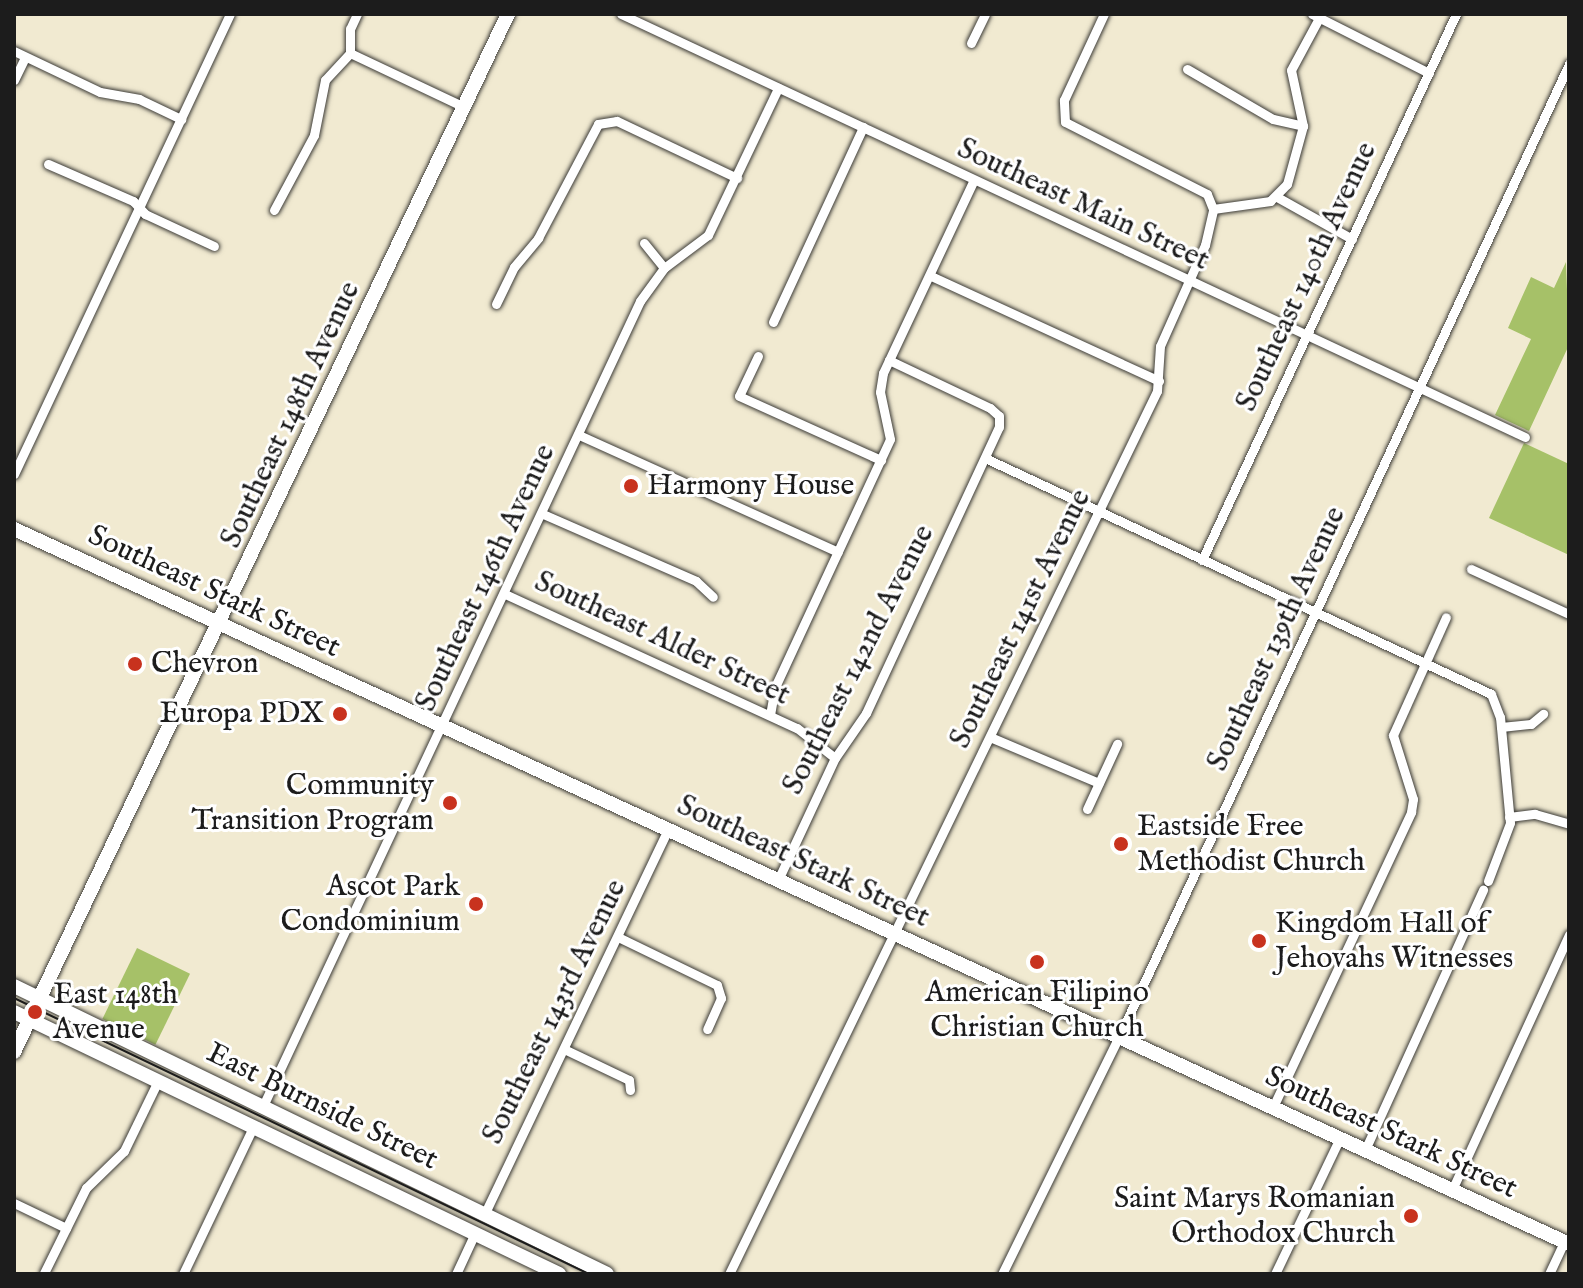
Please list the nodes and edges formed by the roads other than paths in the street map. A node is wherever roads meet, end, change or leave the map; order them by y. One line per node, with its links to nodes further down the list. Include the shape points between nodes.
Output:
1 (230, 14): 19 (street)
2 (357, 14): 11 (street, via 350,29)
3 (508, 14): 18 (main road, Southeast 148th Avenue)
4 (621, 14): 17 (street, Southeast Main Street)
5 (985, 14): 9 (street)
6 (1104, 14): 27 (street, via 1063,105 1065,122 1199,189)
7 (1456, 14): 15 (street, Southeast 140th Avenue)
8 (1315, 16): 15 (street); 20 (street, via 1291,70)
9 (971, 43)
10 (14, 51): 12 (street)
11 (350, 53): 18 (street); 28 (street, via 325,80 314,135)
12 (25, 57): 16 (street); 19 (street, via 100,92 139,99)
13 (1569, 64): 41 (street, Southeast 139th Avenue)
14 (1187, 69): 20 (street, via 1273,119)
15 (1429, 73): 29 (street, Southeast 140th Avenue)
16 (14, 80)
17 (778, 88): 21 (street, Southeast Main Street); 23 (street, Southeast 146th Avenue)
18 (464, 107): 58 (main road, Southeast 148th Avenue)
19 (181, 119): 26 (street)
20 (1303, 126): 25 (street, via 1293,170)
21 (863, 127): 24 (street, Southeast Main Street); 36 (street)
22 (48, 164): 26 (street)
23 (737, 178): 32 (street, Southeast 146th Avenue, via 708,235); 35 (street, via 617,121 598,124 538,238 514,267)
24 (974, 180): 33 (street); 34 (street, Southeast Main Street)
25 (1277, 197): 27 (street); 29 (street)
26 (139, 208): 31 (street); 46 (street)
27 (1213, 209): 34 (street, Southeast 141st Avenue)
28 (274, 210)
29 (1352, 239): 37 (street, Southeast 140th Avenue)
30 (644, 243): 32 (street)
31 (214, 246)
32 (664, 268): 42 (street, Southeast 146th Avenue, via 640,301)
33 (931, 276): 39 (street); 40 (street)
34 (1190, 281): 37 (street, Southeast Main Street); 40 (street, Southeast 141st Avenue, via 1160,346)
35 (496, 304)
36 (773, 322)
37 (1305, 335): 41 (street, Southeast Main Street); 51 (street, Southeast 140th Avenue)
38 (758, 356): 45 (street, via 739,396)
39 (889, 360): 44 (street, Southeast 142nd Avenue, via 999,416); 45 (street, via 880,383 891,428)
40 (1159, 381): 47 (street, Southeast 141st Avenue)
41 (1419, 389): 43 (street, Southeast Main Street); 55 (street, Southeast 139th Avenue)
42 (579, 435): 48 (street, Southeast 146th Avenue); 50 (street)
43 (1525, 437)
44 (985, 458): 47 (street); 66 (street, Southeast 142nd Avenue, via 866,713)
45 (881, 460): 50 (street)
46 (14, 474)
47 (1098, 511): 51 (street); 64 (street, Southeast 141st Avenue)
48 (543, 514): 53 (street, Southeast 146th Avenue); 54 (street, via 696,581)
49 (14, 529): 58 (main road, Southeast Stark Street)
50 (838, 552): 61 (street, via 775,687)
51 (1202, 560): 55 (street)
52 (1471, 569): 56 (street)
53 (505, 594): 61 (street, Southeast Alder Street); 62 (street, Southeast 146th Avenue)
54 (713, 597)
55 (1316, 613): 59 (street); 80 (street, Southeast 139th Avenue)
56 (1569, 614)
57 (1446, 617): 59 (street)
58 (220, 624): 62 (main road, Southeast Stark Street); 77 (main road, Southeast 148th Avenue)
59 (1426, 664): 63 (street, via 1496,698); 85 (street, via 1395,725 1396,747 1413,799 1411,812)
60 (1543, 714): 63 (street, via 1531,724)
61 (770, 715): 66 (street, Southeast Alder Street, via 811,735)
62 (444, 727): 71 (main road, Southeast Stark Street); 86 (street, Southeast 146th Avenue)
63 (1501, 727): 69 (street)
64 (990, 737): 67 (street); 73 (street, Southeast 141st Avenue)
65 (1117, 744): 67 (street)
66 (835, 758): 72 (street, Southeast 142nd Avenue)
67 (1099, 783): 68 (street)
68 (1087, 809)
69 (1509, 817): 70 (street, via 1535,814); 89 (street, via 1507,838)
70 (1569, 824)
71 (668, 829): 72 (main road, Southeast Stark Street); 75 (street, Southeast 143rd Avenue)
72 (778, 880): 73 (main road, Southeast Stark Street)
73 (895, 933): 80 (main road, Southeast Stark Street); 101 (street, Southeast 141st Avenue)
74 (1569, 935): 90 (street)
75 (618, 937): 79 (street, via 723,990); 81 (street, Southeast 143rd Avenue)
76 (14, 986): 77 (main road, East Burnside Street)
77 (34, 1010): 78 (main road, East Burnside Street); 82 (main road, Southeast 148th Avenue); 83 (main road, East Burnside Street); 86 (main road, East Burnside Street)
78 (14, 1012)
79 (707, 1029)
80 (1118, 1036): 85 (main road, Southeast Stark Street); 102 (street, Southeast 139th Avenue)
81 (564, 1049): 84 (street, via 629,1080); 92 (street, Southeast 143rd Avenue)
82 (14, 1052)
83 (157, 1083): 87 (main road, East Burnside Street); 93 (street, via 124,1151 92,1178)
84 (630, 1090)
85 (1273, 1107): 88 (main road, Southeast Stark Street)
86 (262, 1108): 92 (main road, East Burnside Street)
87 (253, 1127): 94 (main road, East Burnside Street); 97 (street)
88 (1340, 1138): 89 (main road, Southeast Stark Street); 103 (street)
89 (1365, 1150): 90 (main road, Southeast Stark Street)
90 (1452, 1190): 95 (main road, Southeast Stark Street)
91 (14, 1203): 93 (street)
92 (484, 1215): 100 (main road, East Burnside Street)
93 (66, 1228): 96 (street)
94 (475, 1233): 98 (street); 99 (main road, East Burnside Street)
95 (1567, 1243): 104 (street)
96 (44, 1273)
97 (183, 1274)
98 (456, 1274)
99 (559, 1274)
100 (607, 1274)
101 (729, 1274)
102 (1002, 1274)
103 (1275, 1274)
104 (1549, 1274)

